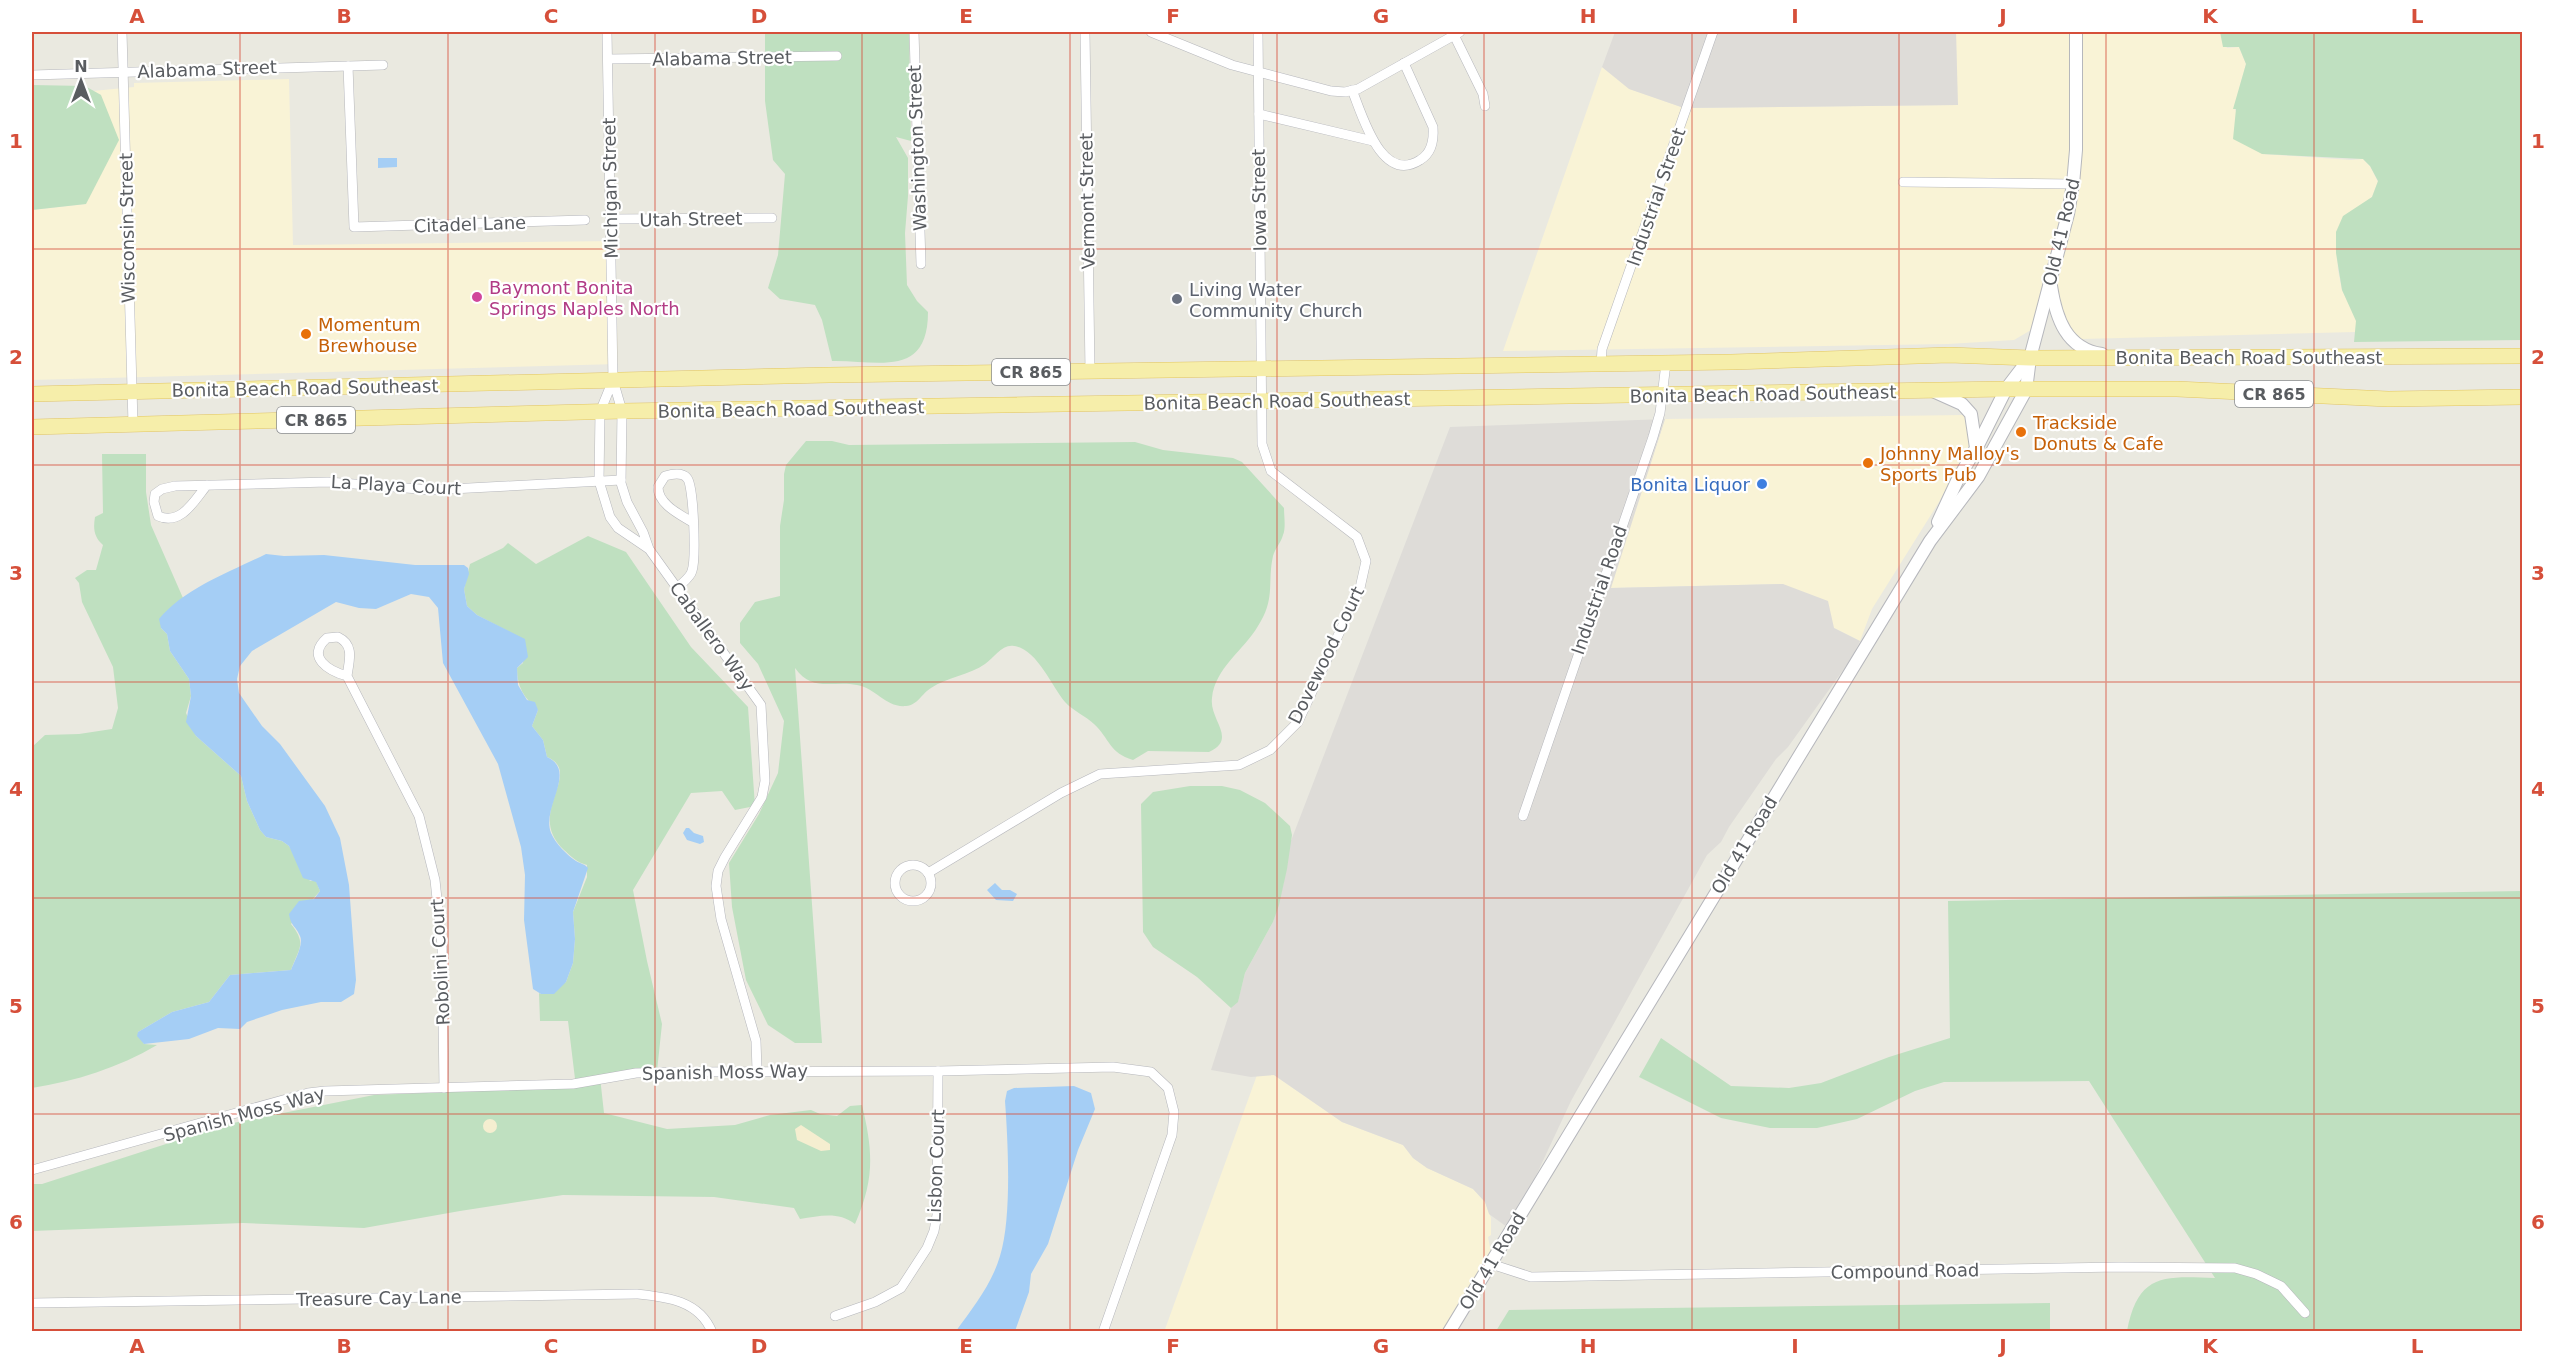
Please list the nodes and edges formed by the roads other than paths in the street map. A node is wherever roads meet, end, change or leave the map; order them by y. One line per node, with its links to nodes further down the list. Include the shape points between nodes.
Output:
1 (122, 32): 15 (street, Wisconsin Street)
2 (607, 32): 11 (street, Michigan Street)
3 (914, 32): 27 (street, Washington Street)
4 (1085, 32): 35 (street, Vermont Street)
5 (1150, 32): 16 (street)
6 (1257, 32): 16 (street, Iowa Street)
7 (1713, 32): 33 (street, Industrial Street)
8 (2076, 32): 23 (street, Old 41 Road)
9 (1457, 33): 12 (street); 19 (street)
10 (837, 56): 11 (street, Alabama Street)
11 (608, 59): 25 (street, Michigan Street)
12 (1404, 63): 18 (street); 21 (street, via 1433,127 1432,143 1418,162 1406,165 1386,159)
13 (383, 65): 14 (street, Alabama Street)
14 (348, 66): 15 (street, Alabama Street); 26 (street, Citadel Lane, via 354,227)
15 (123, 72): 17 (street, Alabama Street); 40 (street, Wisconsin Street)
16 (1258, 73): 18 (street, via 1331,91); 20 (street, Iowa Street)
17 (32, 75)
18 (1352, 90): 21 (street)
19 (1485, 106)
20 (1258, 114): 21 (street); 34 (street, Iowa Street)
21 (1373, 141)
22 (1903, 182): 23 (street)
23 (2073, 184): 28 (street, Old 41 Road)
24 (772, 218): 25 (street, Utah Street)
25 (610, 219): 36 (street, Michigan Street)
26 (585, 220)
27 (921, 264)
28 (2050, 281): 30 (street, Old 41 Road); 31 (street, via 2055,309 2072,340 2093,353)
29 (2523, 356): 31 (main road, Bonita Beach Road Southeast / CR 865)
30 (2030, 358): 31 (main road, Bonita Beach Road Southeast / CR 865); 32 (main road, Bonita Beach Road Southeast / CR 865, via 1851,356); 37 (street, Old 41 Road); 38 (street, Old 41 Road)
31 (2124, 358)
32 (1666, 363): 33 (main road, Bonita Beach Road Southeast / CR 865); 42 (street, Industrial Road)
33 (1600, 364): 34 (main road, Bonita Beach Road Southeast / CR 865)
34 (1261, 369): 35 (main road, Bonita Beach Road Southeast / CR 865); 44 (street, Dovewood Court)
35 (1090, 371): 36 (main road, Bonita Beach Road Southeast / CR 865)
36 (613, 380): 40 (main road, Bonita Beach Road Southeast / CR 865); 45 (street, Caballero Way); 46 (street, Caballero Way)
37 (2006, 389): 38 (main road, Bonita Beach Road Southeast / CR 865); 39 (main road, Bonita Beach Road Southeast / CR 865); 49 (street, Old 41 Road)
38 (2026, 390): 43 (main road, Bonita Beach Road Southeast / CR 865, via 2177,389 2388,399); 54 (street, Old 41 Road, via 1978,477)
39 (1932, 391): 42 (main road, Bonita Beach Road Southeast / CR 865); 49 (street, via 1962,405 1971,414)
40 (131, 392): 41 (main road, Bonita Beach Road Southeast / CR 865); 47 (street, Wisconsin Street)
41 (32, 394)
42 (1662, 396): 44 (main road, Bonita Beach Road Southeast / CR 865); 58 (street, Industrial Road, via 1646,457)
43 (2523, 397)
44 (1263, 401): 45 (main road, Bonita Beach Road Southeast / CR 865); 59 (street, Dovewood Court, via 1262,444 1271,471 1357,537 1366,561 1360,588 1298,722 1270,750 1239,765 1100,774)
45 (622, 411): 46 (main road, Bonita Beach Road Southeast / CR 865); 50 (street, Caballero Way)
46 (600, 412): 47 (main road, Bonita Beach Road Southeast / CR 865); 51 (street, Caballero Way)
47 (133, 424): 48 (main road, Bonita Beach Road Southeast / CR 865)
48 (32, 427)
49 (1976, 448): 54 (street, Old 41 Road)
50 (621, 480): 51 (street, La Playa Court); 55 (street, Caballero Way)
51 (599, 481): 52 (street, La Playa Court, via 432,490 328,482); 55 (street, Caballero Way, via 610,517 618,528)
52 (207, 485): 52 (street, La Playa Court, via 162,489 155,494 158,516 174,520)
53 (692, 522): 53 (street, via 691,486 687,478 680,474 665,476 658,487 661,498); 56 (street, via 692,573)
54 (1930, 541): 64 (street, Old 41 Road)
55 (649, 549): 56 (street, Caballero Way)
56 (677, 588): 60 (street, Caballero Way, via 761,705 765,782 762,796 725,857 716,886 721,919 756,1041)
57 (347, 676): 57 (street, via 348,645 338,637 327,638 319,646 321,663); 62 (street, Robolini Court, via 419,816 435,880 442,946)
58 (1523, 816)
59 (928, 873): 59 (street, via 919,866 907,865 895,878 896,890 904,899 921,898 929,890)
60 (757, 1070): 61 (street, Spanish Moss Way); 62 (street, Spanish Moss Way, via 636,1073 573,1084)
61 (938, 1071): 67 (street, Lisbon Court, via 937,1215 927,1248 901,1288); 69 (street, Spanish Moss Way, via 1113,1067 1151,1072 1167,1088 1174,1112 1172,1135)
62 (444, 1088): 63 (street, Spanish Moss Way, via 308,1093)
63 (32, 1170)
64 (1491, 1264): 66 (street, Compound Road, via 1531,1277 2235,1268 2281,1286); 70 (street, Old 41 Road)
65 (32, 1303): 68 (street, Treasure Cay Lane, via 637,1294 686,1303)
66 (2305, 1313)
67 (835, 1316)
68 (712, 1332)
69 (1103, 1332)
70 (1449, 1332)

